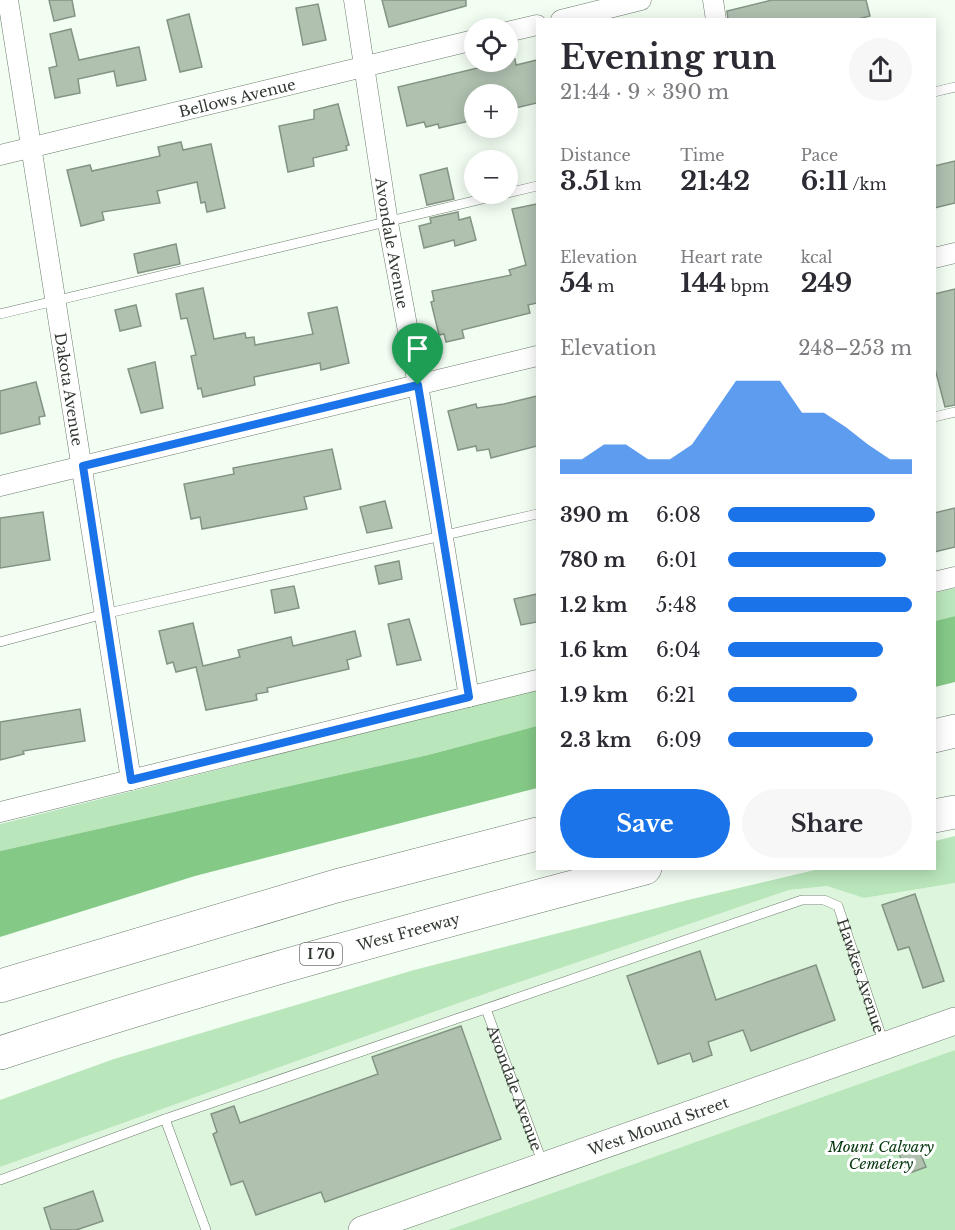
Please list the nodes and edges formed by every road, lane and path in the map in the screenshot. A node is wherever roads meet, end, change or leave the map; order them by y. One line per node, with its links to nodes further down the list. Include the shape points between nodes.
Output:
1 (8, 0): 13 (street, Dakota Avenue)
2 (354, 0): 10 (street, Avondale Avenue)
3 (641, 0): 5 (street)
4 (713, 0): 6 (street)
5 (569, 18)
6 (716, 18)
7 (536, 25): 8 (street)
8 (518, 30)
9 (464, 42): 10 (street, Bellows Avenue)
10 (365, 67): 13 (street, Bellows Avenue); 16 (street, Avondale Avenue)
11 (955, 87): 12 (lane)
12 (936, 92)
13 (32, 147): 14 (street, Bellows Avenue); 19 (street, Dakota Avenue)
14 (0, 155)
15 (536, 186): 16 (lane)
16 (388, 223): 19 (lane); 22 (street, Avondale Avenue)
17 (955, 253): 18 (street)
18 (936, 258)
19 (57, 300): 20 (lane); 25 (street, Dakota Avenue)
20 (0, 314)
21 (536, 356): 22 (street)
22 (418, 385): 25 (street); 28 (street, Avondale Avenue)
23 (955, 412): 24 (lane)
24 (936, 417)
25 (83, 466): 26 (street); 31 (street, Dakota Avenue)
26 (0, 486)
27 (536, 514): 28 (lane)
28 (441, 537): 31 (lane); 34 (street, Avondale Avenue)
29 (955, 576): 30 (street)
30 (936, 581)
31 (104, 614): 32 (lane); 37 (street, Dakota Avenue)
32 (0, 642)
33 (536, 680): 34 (street)
34 (469, 697): 37 (street)
35 (955, 731): 36 (highway)
36 (936, 736)
37 (131, 780): 39 (street)
38 (955, 812): 40 (highway)
39 (0, 813)
40 (936, 816)
41 (536, 834): 43 (highway, via 336,885)
42 (637, 870): 47 (highway, West Freeway / I 70, via 325,952)
43 (0, 986)
44 (486, 1009): 46 (lane, Hawkes Avenue, via 802,900 824,900 838,906); 48 (lane); 49 (lane, Avondale Avenue)
45 (955, 1021): 46 (main road, West Mound Street)
46 (885, 1047): 49 (main road, West Mound Street)
47 (0, 1053)
48 (165, 1119): 50 (lane); 51 (lane)
49 (543, 1166): 52 (main road, West Mound Street)
50 (0, 1180)
51 (206, 1230)
52 (362, 1230)

